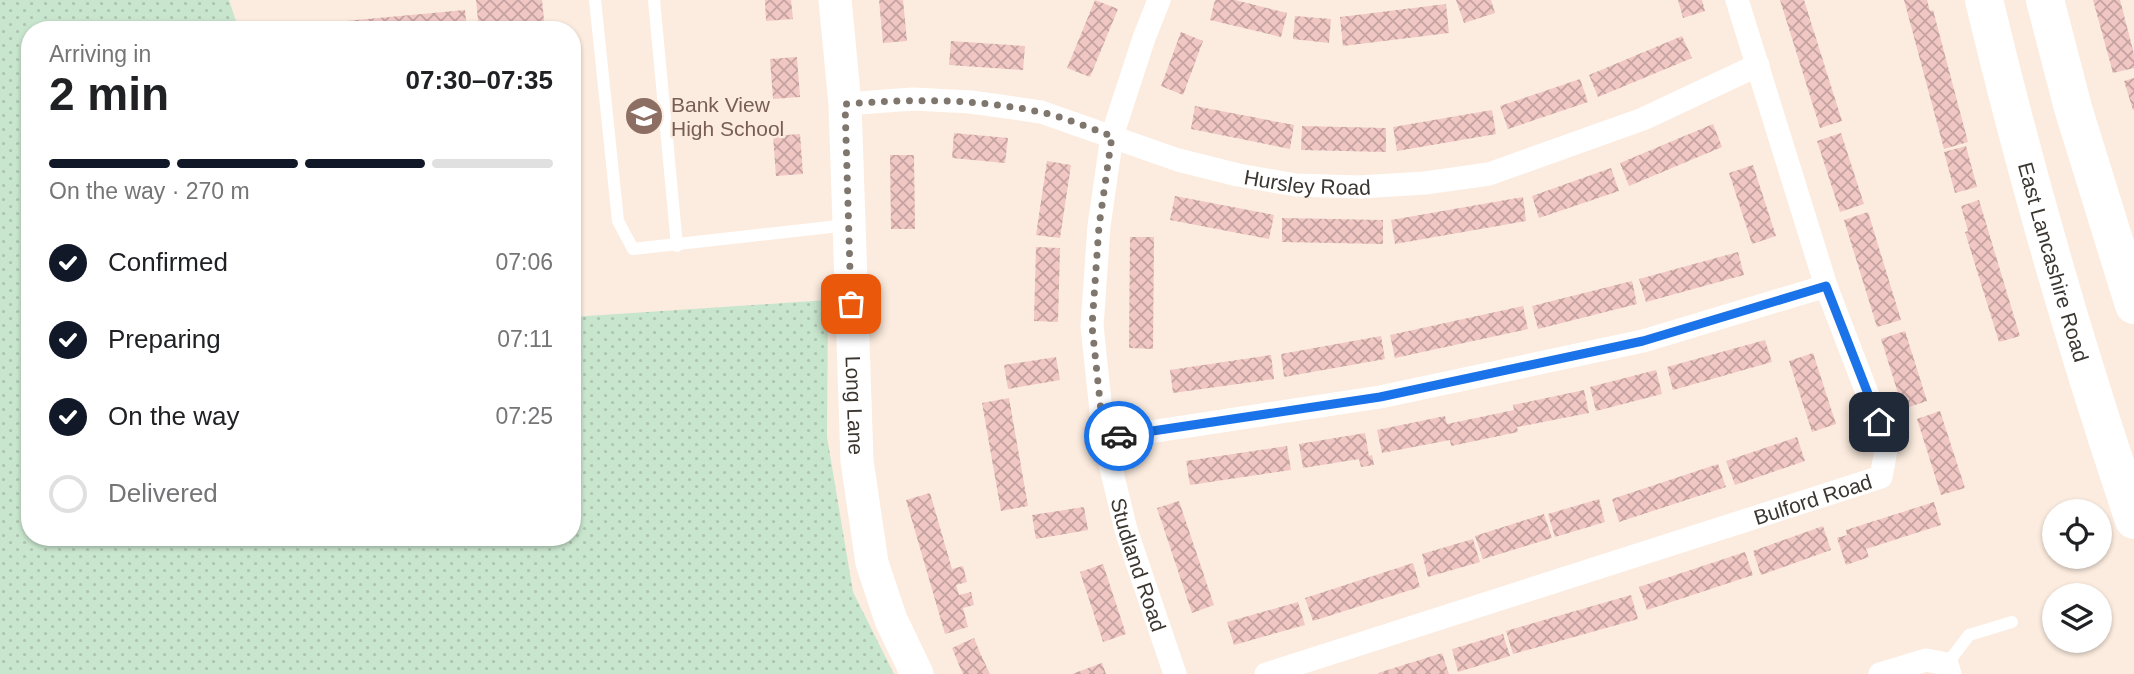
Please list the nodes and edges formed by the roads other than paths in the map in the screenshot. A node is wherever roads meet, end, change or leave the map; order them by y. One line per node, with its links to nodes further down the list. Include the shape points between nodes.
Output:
1 (594, 0): 12 (lane, via 618,220 633,249)
2 (654, 0): 12 (lane)
3 (835, 0): 9 (street, Long Lane)
4 (1159, 0): 10 (street, Studland Road)
5 (1737, 0): 8 (street, Bulford Road)
6 (1984, 0): 16 (highway, East Lancashire Road, via 2092,394)
7 (2045, 0): 14 (highway)
8 (1758, 65): 10 (street, Hursley Road, via 1643,119 1489,174 1424,183 1296,185 1178,160); 13 (street, Bulford Road)
9 (845, 104): 10 (street, Hursley Road, via 913,99 971,102 1041,112); 11 (street, Long Lane)
10 (1112, 136): 15 (street, Studland Road, via 1099,226 1092,326)
11 (848, 225): 12 (lane); 19 (street, Long Lane, via 857,461 872,563 891,620)
12 (677, 246)
13 (1826, 286): 15 (street, via 1643,341 1380,397); 21 (street, Bulford Road, via 1887,444 1881,477)
14 (2134, 305)
15 (1104, 439): 20 (street, Studland Road, via 1126,530)
16 (2134, 520)
17 (2012, 622): 18 (lane, via 1969,635)
18 (1949, 669): 22 (street, via 1926,660)
19 (917, 674)
20 (1175, 674)
21 (1266, 674)
22 (1880, 674)

